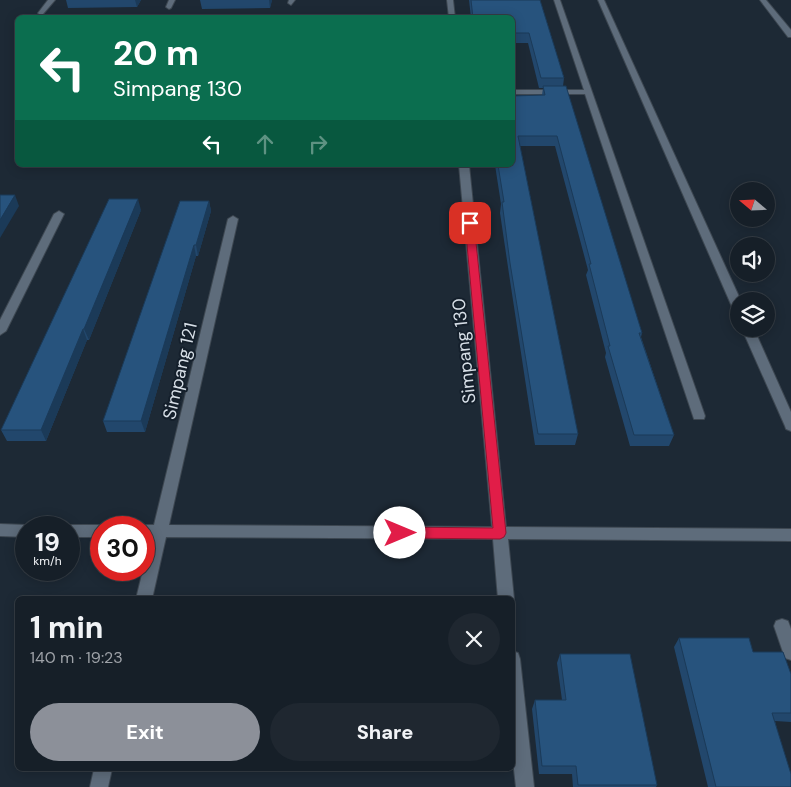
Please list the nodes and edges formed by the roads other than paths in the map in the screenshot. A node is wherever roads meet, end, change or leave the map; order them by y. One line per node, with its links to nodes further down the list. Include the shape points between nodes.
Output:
1 (52, 0): 8 (street)
2 (172, 0): 7 (street)
3 (450, 0): 9 (street)
4 (557, 0): 12 (street)
5 (601, 0): 16 (street)
6 (763, 0): 10 (street)
7 (168, 7)
8 (41, 13)
9 (452, 15)
10 (791, 35)
11 (515, 92): 12 (street)
12 (588, 92): 19 (street)
13 (464, 167): 25 (street, Simpang 130)
14 (60, 214): 17 (street)
15 (233, 219): 24 (street, Simpang 121)
16 (731, 292)
17 (0, 331)
18 (752, 337): 20 (street)
19 (699, 416)
20 (791, 426)
21 (0, 530): 22 (street)
22 (15, 530)
23 (155, 531): 24 (street)
24 (160, 531): 25 (street); 27 (street, Simpang 121)
25 (500, 533): 26 (street); 28 (street, Simpang 130)
26 (791, 535)
27 (145, 596)
28 (506, 596)
29 (782, 626): 30 (street)
30 (791, 652)
31 (515, 686): 34 (street)
32 (103, 771): 33 (street)
33 (99, 787)
34 (526, 787)

